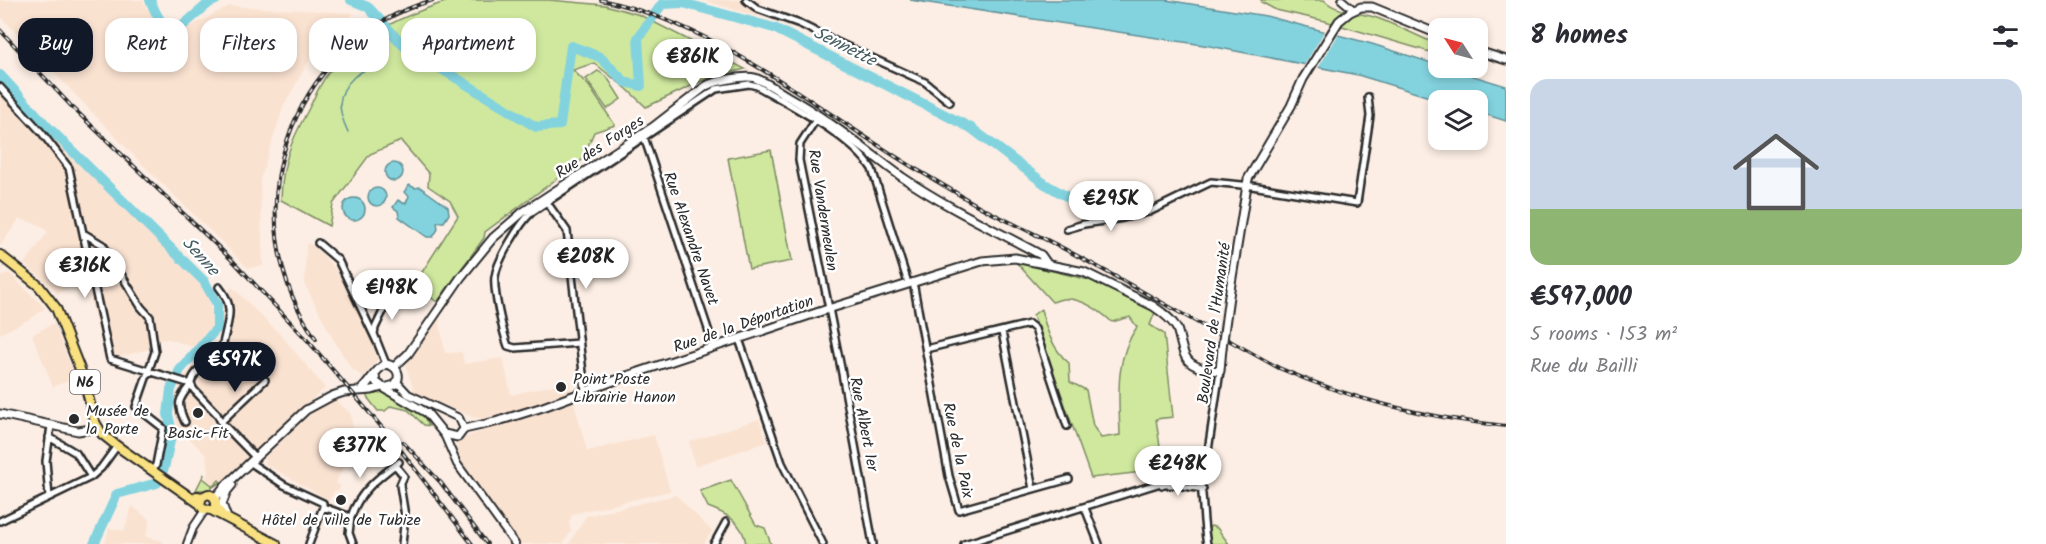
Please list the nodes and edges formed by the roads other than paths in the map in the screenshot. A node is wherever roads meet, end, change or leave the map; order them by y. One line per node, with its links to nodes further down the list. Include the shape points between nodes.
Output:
1 (746, 0): 9 (street, via 758,9 800,24 925,82)
2 (1342, 0): 3 (street)
3 (1354, 10): 4 (main road, via 1372,7); 14 (main road, via 1339,21)
4 (1428, 30)
5 (1488, 54): 6 (main road)
6 (1506, 60)
7 (0, 87): 19 (street, via 69,168)
8 (1368, 97): 14 (street, via 1370,116 1357,202)
9 (950, 102)
10 (815, 120): 11 (street, Rue des Forges, via 749,84 716,89); 12 (street, Rue des Forges); 28 (street, Rue Vandermeulen, via 798,151)
11 (645, 137): 15 (street, Rue des Forges); 33 (street, Rue Alexandre Navet)
12 (863, 155): 13 (street); 26 (street, Rue des Forges, via 872,169)
13 (875, 156): 16 (main road, Rue des Forges, via 816,113 752,77 712,82 645,133); 20 (main road, Rue des Forges, via 928,193)
14 (1245, 185): 18 (street, via 1211,182 1149,212); 38 (main road, Boulevard de l'Humanité, bridge)
15 (548, 204): 17 (street, Rue des Forges); 32 (street, via 567,231)
16 (523, 212): 17 (street, Rue des Forges); 36 (main road, Rue des Forges, via 493,238 408,354)
17 (532, 212): 32 (street, Rue des Forges, via 516,231 496,271 508,346)
18 (1067, 229)
19 (82, 233): 37 (street, via 103,245 150,317 155,352); 37 (street, via 110,359)
20 (1020, 242): 23 (street); 24 (main road, Rue des Forges, via 1041,255)
21 (318, 243): 31 (street, via 338,260)
22 (0, 255): 51 (main road, N6, via 39,286 56,308)
23 (1015, 258): 24 (main road, Rue de la Déportation); 26 (main road, Rue de la Déportation, via 982,261)
24 (1048, 265): 38 (main road, Rue de la Déportation, via 1084,272 1153,306 1170,318 1190,362 1196,367)
25 (399, 278): 31 (street, via 375,328)
26 (911, 282): 28 (main road, Rue de la Déportation); 34 (street, Rue de la Paix)
27 (219, 287): 42 (street, via 229,307 221,349)
28 (828, 309): 30 (main road, Rue de la Déportation); 85 (street, Rue Albert 1er)
29 (1002, 332): 34 (street); 50 (street, via 1029,324 1035,328); 67 (street)
30 (739, 339): 33 (main road, Rue de la Déportation); 84 (street, via 782,464)
31 (377, 342): 35 (street)
32 (579, 343): 45 (street)
33 (714, 347): 45 (main road, Rue de la Déportation)
34 (926, 350): 67 (street, Rue de la Paix, via 959,510)
35 (386, 364): 36 (main road); 39 (main road)
36 (394, 367): 41 (main road)
37 (148, 370): 42 (street); 61 (street, via 136,407 164,428)
38 (1220, 371): 59 (street, Boulevard de l'Humanité)
39 (375, 375): 43 (main road, via 376,382); 44 (main road)
40 (265, 380): 48 (street)
41 (397, 382): 43 (main road, via 392,387); 52 (street, via 408,394 459,418)
42 (190, 384): 47 (street, via 178,408); 48 (street)
43 (383, 387): 44 (main road); 53 (main road, via 427,413)
44 (362, 389): 58 (main road, via 332,396 306,410)
45 (585, 391): 52 (main road, Rue de la Déportation)
46 (0, 414): 49 (main road)
47 (185, 422)
48 (221, 422): 58 (street)
49 (51, 426): 51 (main road, via 78,431); 54 (street)
50 (1067, 426)
51 (99, 428): 56 (main road, N6)
52 (464, 429): 55 (main road)
53 (444, 434): 55 (main road); 57 (street)
54 (49, 437): 62 (street, via 76,453); 69 (street)
55 (458, 437): 57 (street)
56 (117, 446): 61 (main road, N6); 62 (street)
57 (452, 451): 82 (street)
58 (253, 460): 64 (main road); 71 (street, via 284,485)
59 (1206, 464): 60 (street); 65 (street, Boulevard de l'Humanité)
60 (1199, 471): 65 (street); 66 (street)
61 (153, 472): 70 (main road, N6)
62 (91, 477): 69 (street)
63 (1069, 479): 67 (street, Rue de la Paix)
64 (232, 480): 70 (main road); 74 (main road, via 222,504)
65 (1201, 480): 68 (street)
66 (1154, 485): 68 (street); 72 (street)
67 (1033, 489)
68 (1203, 489): 88 (street)
69 (49, 497): 75 (street)
70 (206, 505): 74 (main road); 78 (street)
71 (323, 507): 73 (street); 79 (street)
72 (1085, 508): 86 (street); 87 (street)
73 (351, 518): 80 (street, via 349,533); 81 (street, via 370,485 397,463 404,476 400,485 405,516)
74 (226, 519): 77 (main road)
75 (0, 521)
76 (726, 522): 83 (street)
77 (270, 543)
78 (187, 544)
79 (309, 544)
80 (353, 544)
81 (402, 544)
82 (515, 544)
83 (714, 544)
84 (824, 544)
85 (873, 544)
86 (964, 544)
87 (1099, 544)
88 (1207, 544)

